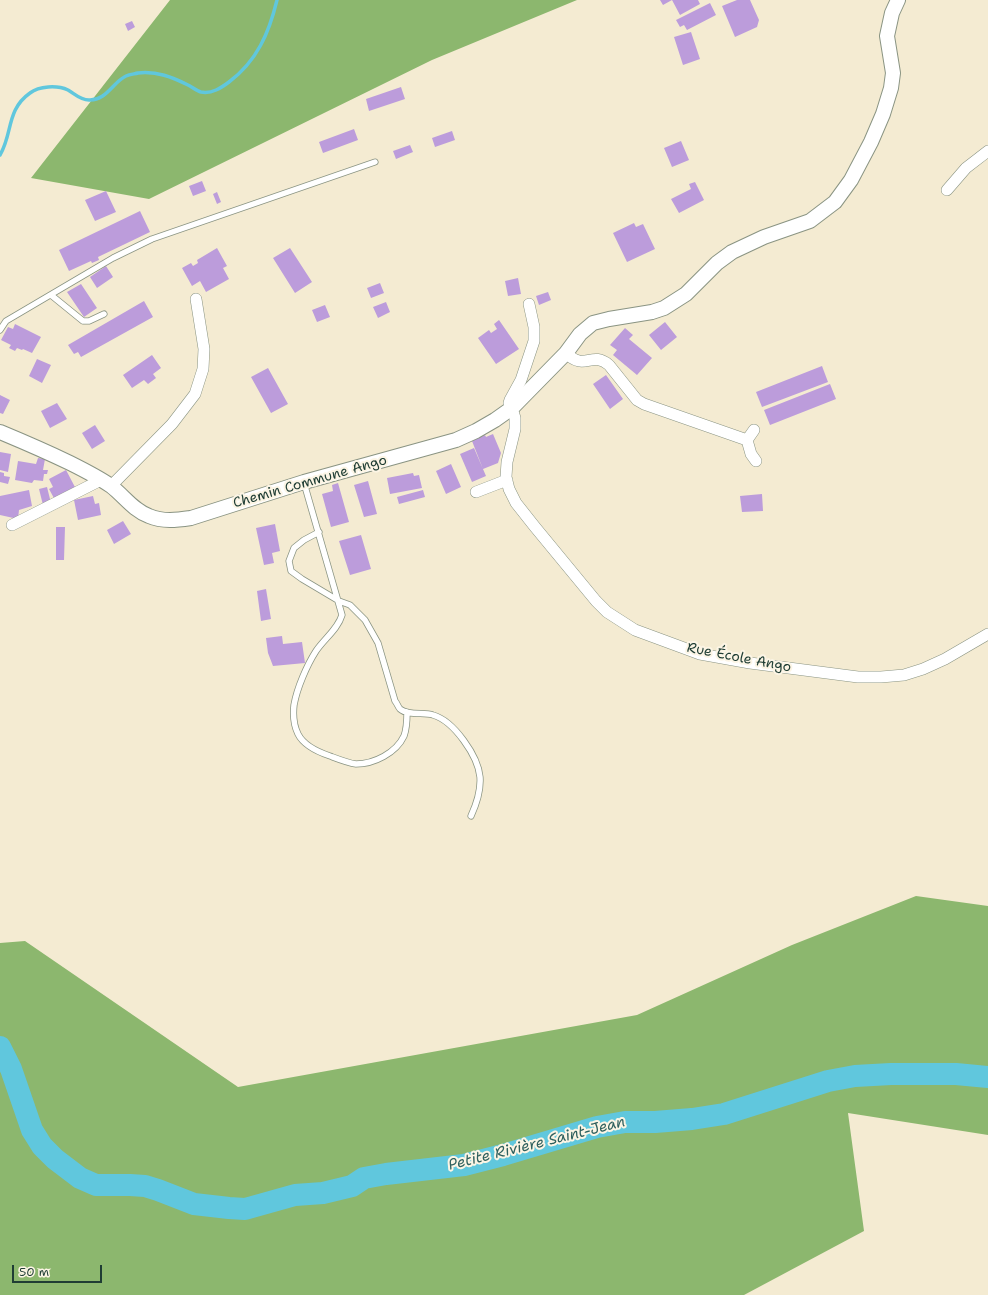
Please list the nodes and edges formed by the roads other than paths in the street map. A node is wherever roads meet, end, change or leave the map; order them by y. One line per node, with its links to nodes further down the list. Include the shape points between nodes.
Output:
1 (898, 0): 10 (street, Chemin Commune Ango, via 887,36 893,73 883,114 851,180 835,202 810,221 764,237 732,252 686,294 664,308 593,323 580,334)
2 (988, 151): 4 (street, via 966,168)
3 (375, 162): 5 (lane, via 152,239 113,258)
4 (947, 190)
5 (51, 295): 8 (lane, via 82,321 89,321); 9 (lane, via 6,321)
6 (196, 299): 18 (street, via 204,349 203,369 195,394 172,424)
7 (529, 304): 11 (street, via 534,341 521,380 509,403)
8 (104, 314)
9 (0, 330)
10 (566, 353): 11 (street, Chemin Commune Ango); 14 (street, via 577,361 595,358 604,361 637,400 644,404)
11 (512, 408): 16 (street, Rue École Ango, via 515,429); 17 (street, Chemin Commune Ango, via 476,431 456,440)
12 (754, 430): 14 (street)
13 (0, 432): 18 (street, Chemin Commune Ango, via 90,473)
14 (747, 440): 15 (street)
15 (756, 461)
16 (507, 480): 19 (street); 23 (street, Rue École Ango, via 516,502 607,612 635,630 700,654 858,678 881,677 924,669)
17 (304, 482): 18 (street, Chemin Commune Ango, via 191,518 162,520 137,511); 21 (lane)
18 (106, 483): 20 (street)
19 (476, 492)
20 (12, 525)
21 (319, 532): 22 (lane); 22 (lane, via 294,548 289,562 291,571)
22 (339, 601): 24 (lane, via 350,605 365,620 378,643 395,701 400,709); 24 (lane, via 342,614 340,621 316,651 297,689 294,722 298,735 307,746 323,754 355,764 372,762 397,747 404,736)
23 (988, 634)
24 (407, 712): 25 (lane, via 434,715 446,722 456,730 469,749 480,778 479,793)
25 (471, 816)

